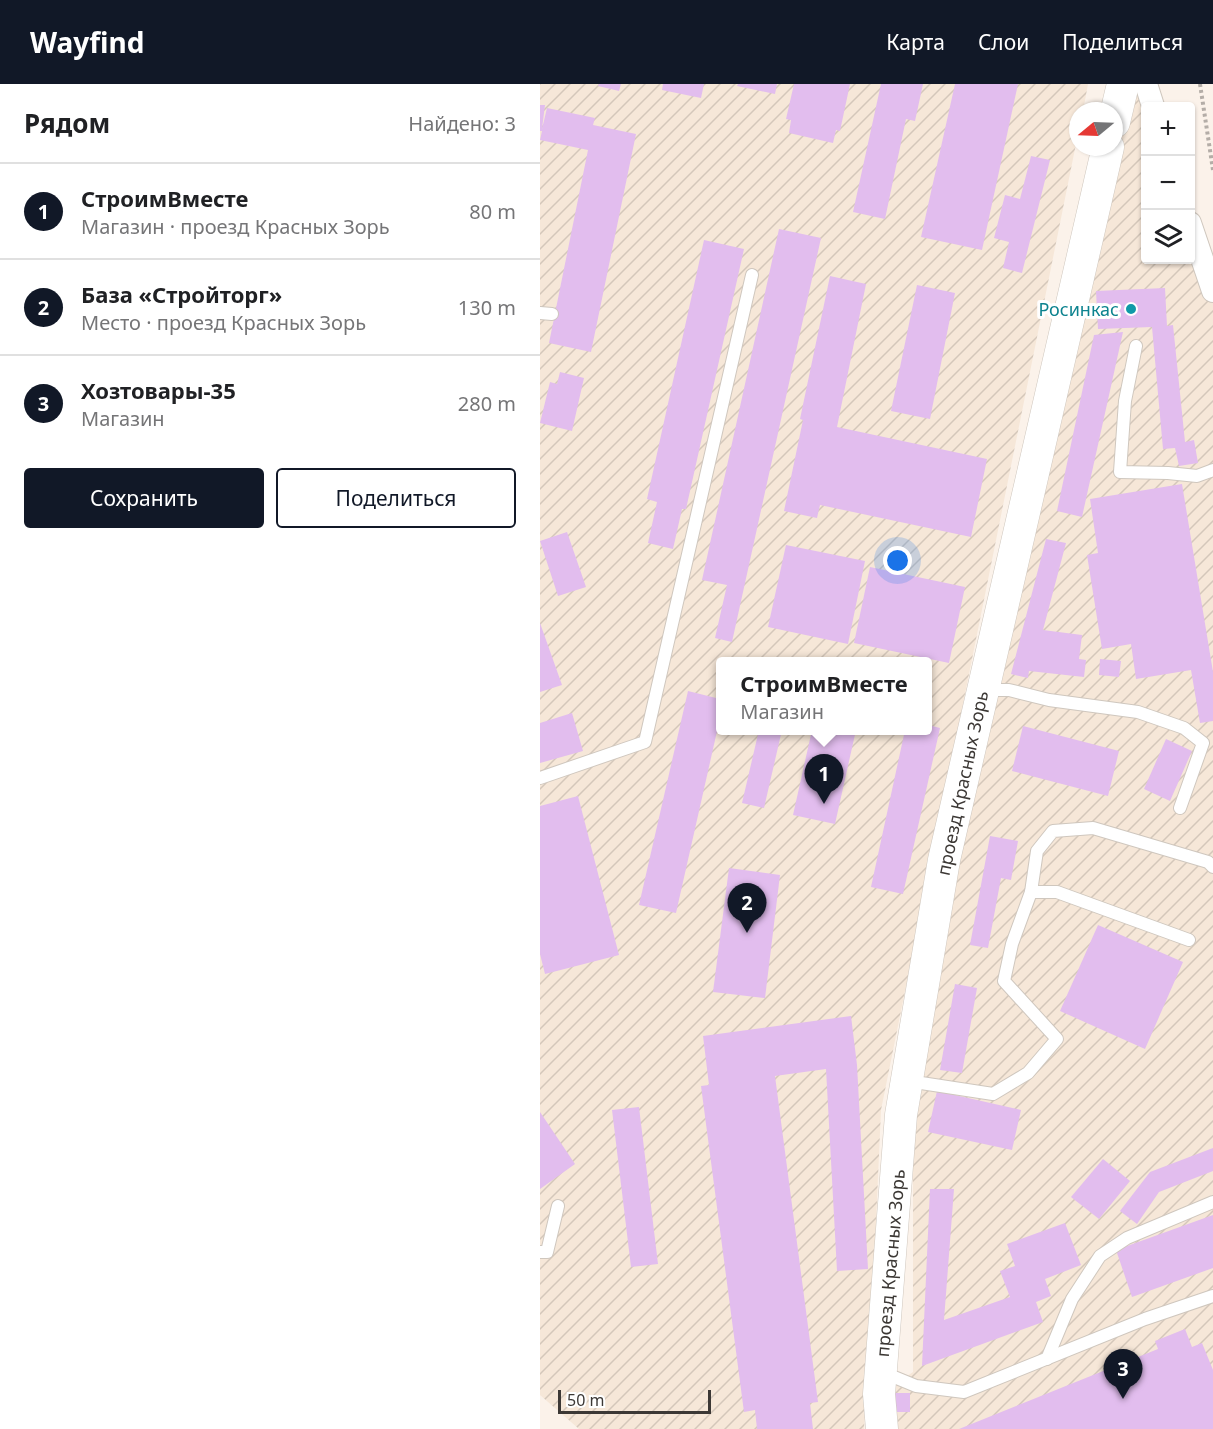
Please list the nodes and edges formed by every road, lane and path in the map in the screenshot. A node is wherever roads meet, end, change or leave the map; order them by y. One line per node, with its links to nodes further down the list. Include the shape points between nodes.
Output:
1 (1123, 84): 4 (street)
2 (1146, 84): 5 (street)
3 (1200, 84): 7 (path)
4 (1119, 102)
5 (1152, 102)
6 (1106, 156): 14 (street, проезд Красных Зорь)
7 (1213, 170)
8 (1195, 231): 9 (street)
9 (1208, 259): 11 (street)
10 (752, 275): 15 (lane, via 645,742)
11 (1213, 291)
12 (1136, 346): 13 (lane, via 1125,401 1120,472 1197,476)
13 (1213, 470)
14 (982, 690): 16 (lane, via 1009,690 1049,700 1138,712 1184,728 1203,743); 20 (street, проезд Красных Зорь, via 944,860)
15 (540, 777)
16 (1180, 808)
17 (1213, 867): 18 (lane, via 1208,862 1093,828 1053,831 1037,851)
18 (1031, 892): 19 (lane, via 1058,892); 20 (lane, via 1012,944 1004,981 1057,1039 1028,1073 993,1094)
19 (1189, 940)
20 (907, 1080): 26 (street, проезд Красных Зорь)
21 (1213, 1202): 25 (lane, via 1127,1238 1100,1256 1072,1299)
22 (558, 1206): 23 (lane, via 547,1252)
23 (540, 1252)
24 (1213, 1296): 25 (lane)
25 (1047, 1359): 26 (lane, via 964,1392 916,1386)
26 (881, 1371): 27 (street, проезд Красных Зорь)
27 (882, 1429)

